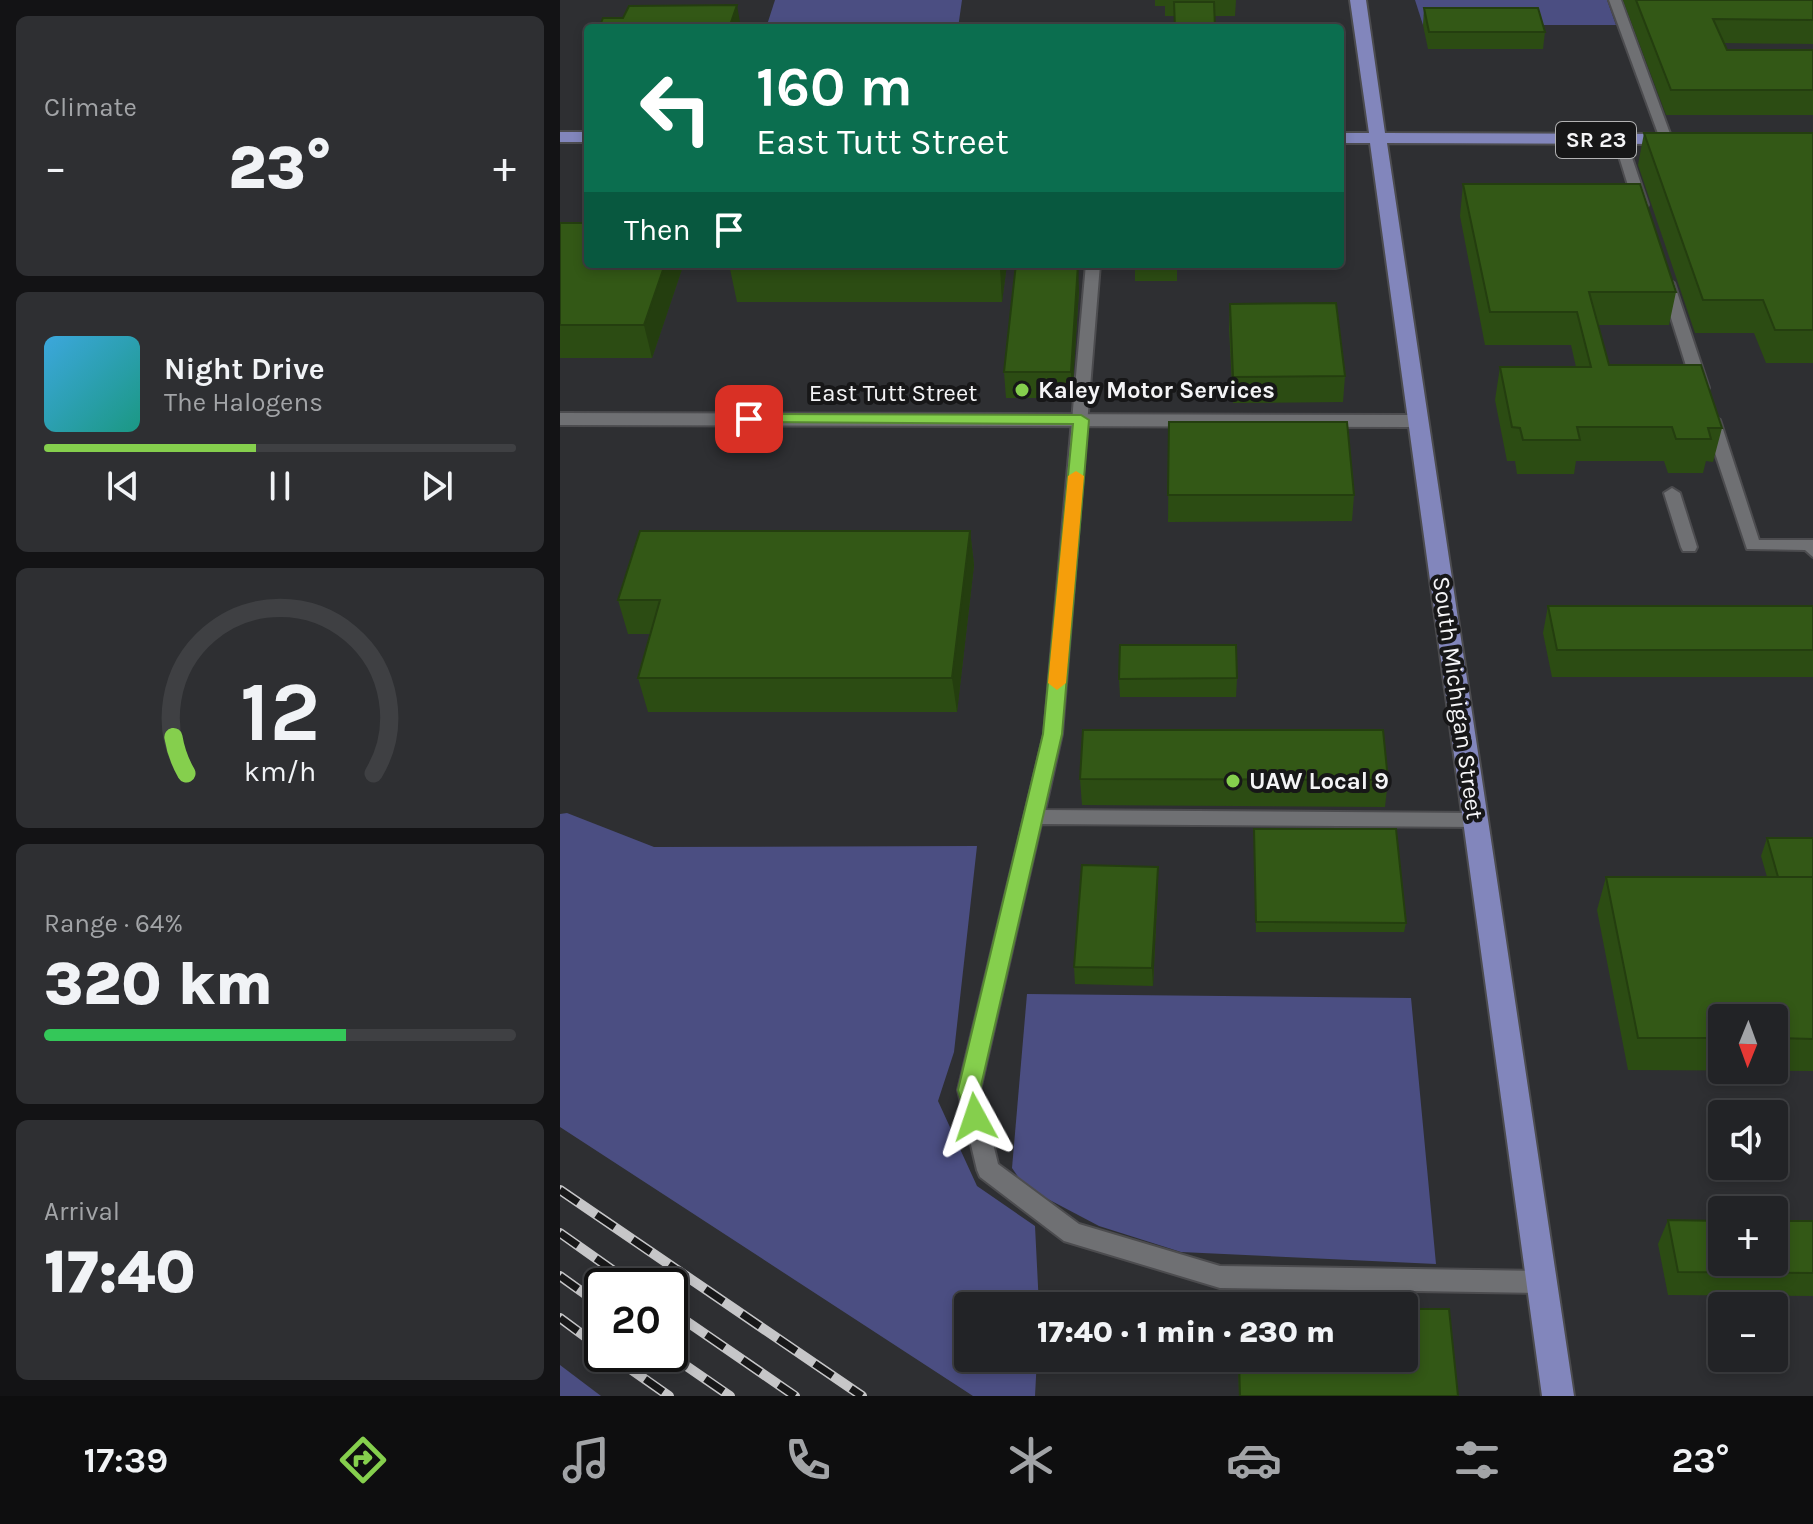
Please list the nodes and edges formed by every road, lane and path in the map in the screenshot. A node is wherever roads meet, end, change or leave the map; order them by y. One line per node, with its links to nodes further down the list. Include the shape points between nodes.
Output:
1 (1358, 0): 6 (main road, South Michigan Street)
2 (1615, 0): 7 (lane)
3 (560, 137): 4 (main road)
4 (584, 137)
5 (1344, 138): 6 (main road, SR 23)
6 (1378, 139): 9 (main road, SR 23); 15 (main road, South Michigan Street)
7 (1666, 139): 8 (main road, SR 23); 9 (main road, SR 23)
8 (1695, 139)
9 (1620, 140): 10 (lane)
10 (1644, 215)
11 (1093, 268): 14 (lane)
12 (1664, 274): 18 (lane, via 1753,545 1811,545)
13 (560, 419): 14 (street, East Tutt Street)
14 (1081, 420): 15 (street, East Tutt Street); 19 (lane, via 1053,734)
15 (1418, 421): 20 (main road, South Michigan Street)
16 (1672, 493): 17 (lane)
17 (1689, 547)
18 (1813, 551)
19 (1033, 817): 20 (lane); 21 (lane, via 969,1090 988,1170 1072,1233 1220,1277)
20 (1476, 820): 21 (main road, South Michigan Street)
21 (1542, 1282): 22 (main road, South Michigan Street)
22 (1558, 1396)

